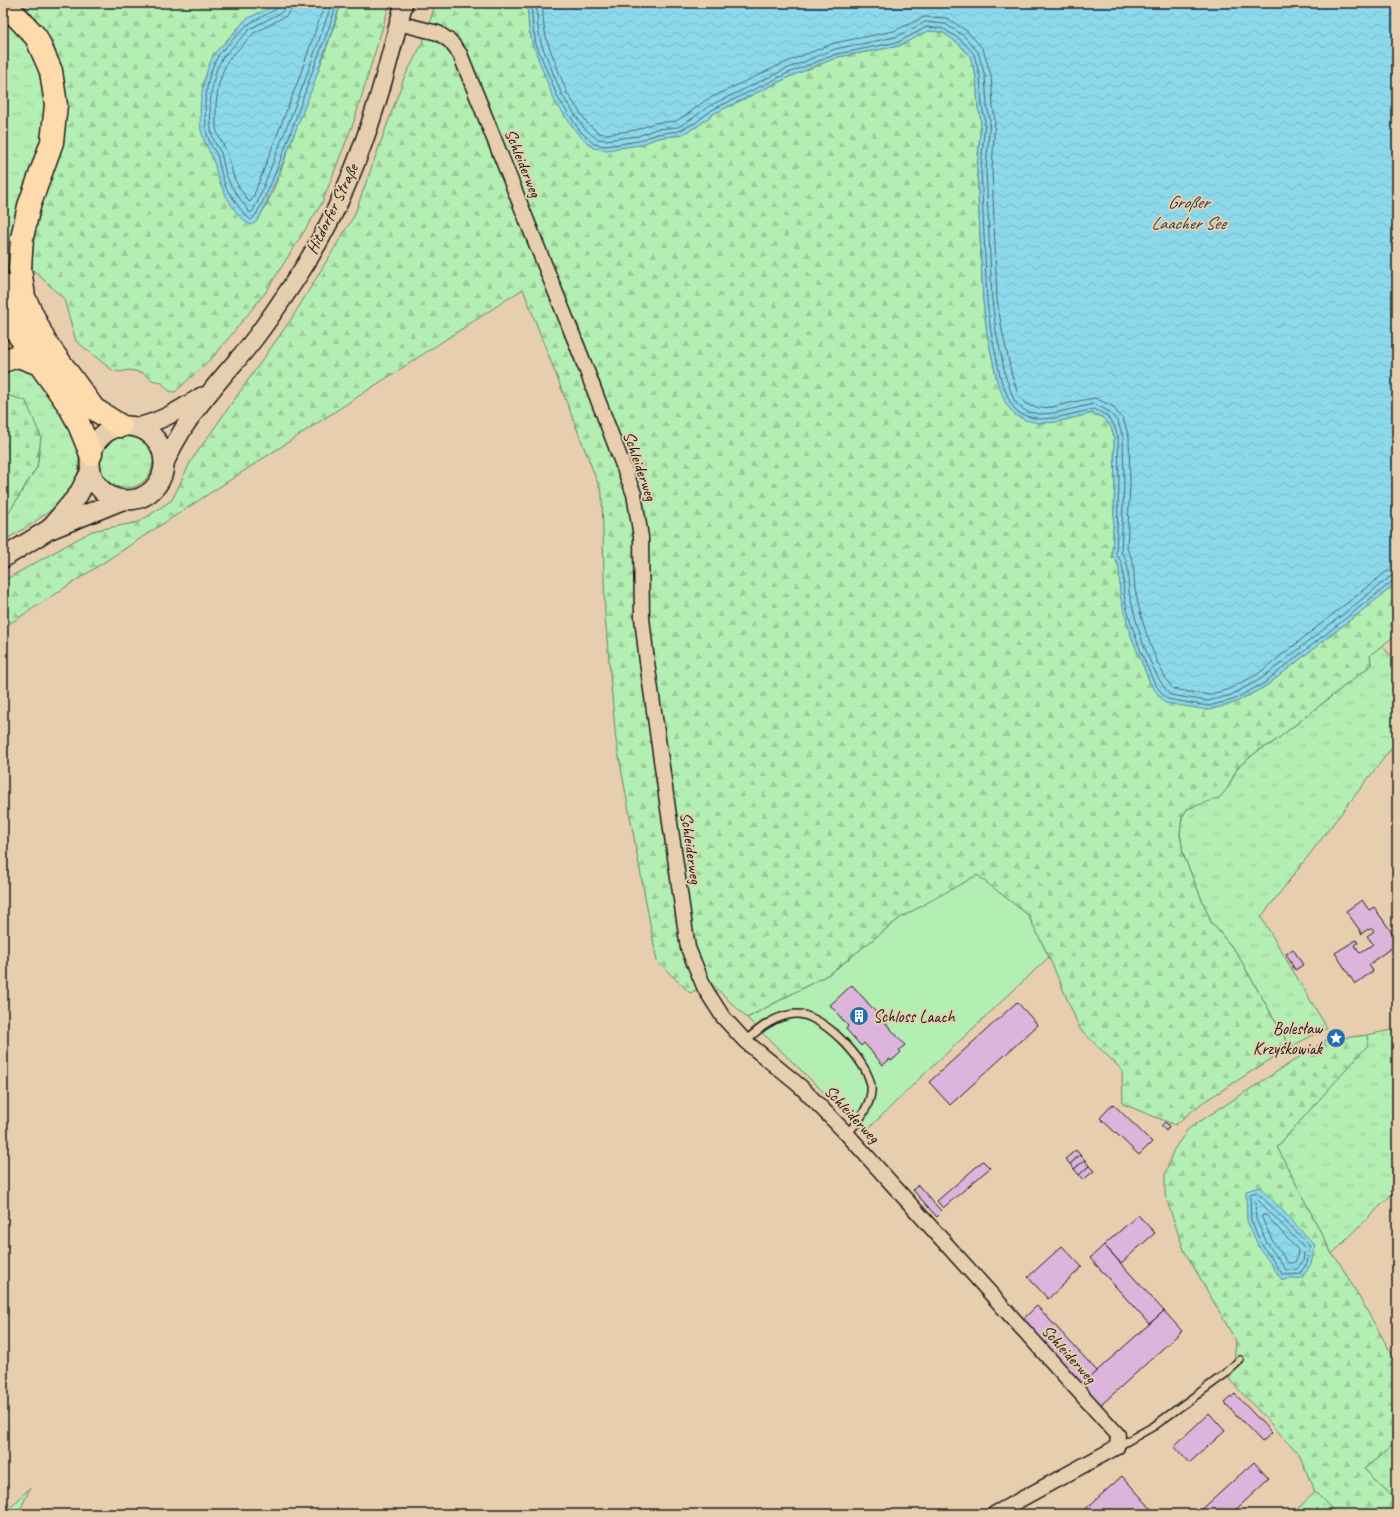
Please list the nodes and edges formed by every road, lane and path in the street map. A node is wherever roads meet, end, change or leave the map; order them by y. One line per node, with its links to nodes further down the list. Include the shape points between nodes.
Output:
1 (4, 3): 6 (highway, via 36,37 51,71 56,105 52,142 29,206 22,238 20,268 24,297)
2 (404, 3): 3 (street, Hitdorfer Straße)
3 (398, 23): 8 (street, Hitdorfer Straße, via 377,102 360,152 335,210 301,271 266,323); 15 (street, Schleiderweg, via 438,33 450,41 460,54 634,494 641,537 642,618 647,662 688,948 705,989 723,1017)
4 (3, 284): 6 (highway)
5 (3, 313): 6 (highway)
6 (42, 354): 7 (highway, via 18,356); 9 (highway, via 94,409); 10 (highway, via 78,422)
7 (3, 361)
8 (211, 390): 9 (street, Hitdorfer Straße, via 165,418 150,424); 11 (street, Hitdorfer Straße, via 179,435)
9 (129, 427): 10 (main road, via 111,429 102,435 95,444); 11 (main road, via 146,431 154,437 163,454)
10 (91, 462): 12 (main road, via 95,482 111,497); 13 (main road, via 78,495)
11 (164, 465): 12 (main road, via 162,477 146,495)
12 (122, 500): 13 (main road)
13 (48, 530): 14 (main road)
14 (3, 558)
15 (745, 1041): 16 (street, Schleiderweg, via 801,1087); 16 (lane, via 775,1018 787,1015 809,1016 831,1031 863,1066 871,1087 865,1112)
16 (846, 1134): 18 (street, Schleiderweg, via 1118,1435)
17 (1240, 1360): 18 (lane, via 1154,1426)
18 (1116, 1447): 19 (street)
19 (994, 1514)

